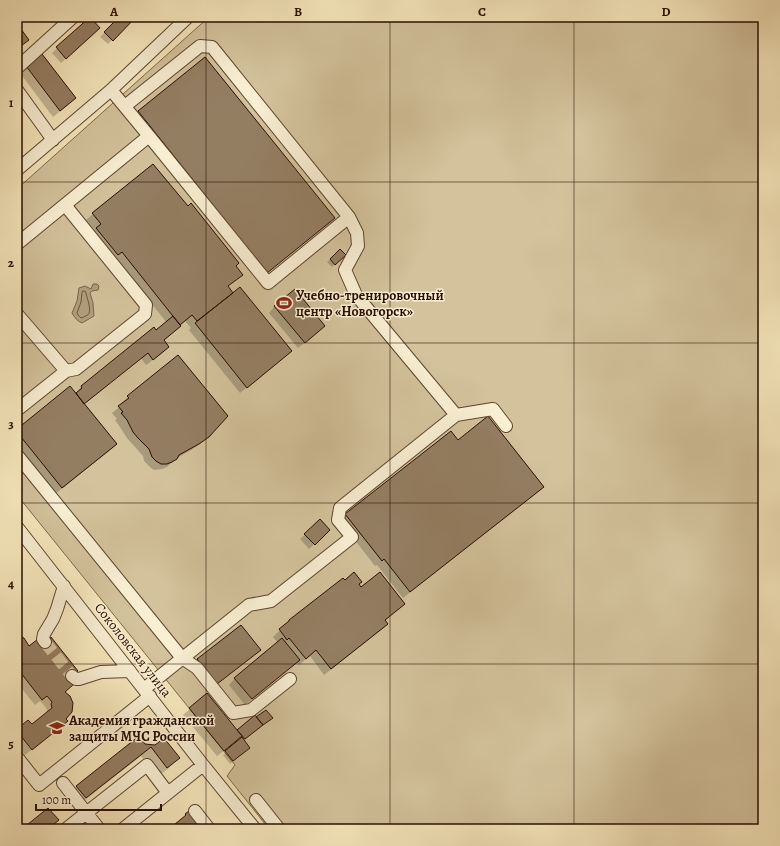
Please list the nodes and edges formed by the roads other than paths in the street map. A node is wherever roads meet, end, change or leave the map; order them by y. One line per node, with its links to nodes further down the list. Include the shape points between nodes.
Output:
1 (73, 17): 3 (street)
2 (188, 17): 5 (street)
3 (17, 68)
4 (17, 90): 8 (street)
5 (111, 90): 6 (street); 8 (street)
6 (124, 106): 7 (street); 11 (street, via 200,46 212,47)
7 (149, 136): 10 (street); 11 (street, via 268,283)
8 (53, 140): 9 (street)
9 (17, 170)
10 (65, 205): 12 (street); 14 (street, via 146,305 144,314 76,369)
11 (349, 218): 16 (street, via 357,233 358,246 345,270 356,295)
12 (17, 244)
13 (17, 314): 14 (street)
14 (66, 371): 15 (street)
15 (17, 410)
16 (456, 415): 17 (street, via 493,409); 22 (street, via 340,508 338,520 352,537 271,602 249,605)
17 (506, 426)
18 (17, 455): 22 (street)
19 (17, 527): 20 (street, Соколовская улица)
20 (64, 586): 21 (street, via 53,619 44,634); 23 (street, Соколовская улица)
21 (45, 642)
22 (182, 658): 25 (street, via 197,668 233,713 251,710); 26 (street)
23 (130, 670): 24 (street, via 101,672 79,679); 26 (street, Соколовская улица)
24 (72, 676)
25 (290, 679)
26 (147, 693): 27 (street, via 39,785); 28 (street, Соколовская улица)
27 (17, 757)
28 (203, 765): 30 (street); 38 (street, Соколовская улица)
29 (63, 783): 33 (street)
30 (168, 793): 33 (street, via 147,765); 36 (street)
31 (256, 800): 39 (street)
32 (195, 811): 37 (street)
33 (86, 813): 34 (street); 35 (street)
34 (66, 829)
35 (99, 829)
36 (124, 829)
37 (209, 829)
38 (255, 829)
39 (279, 829)

